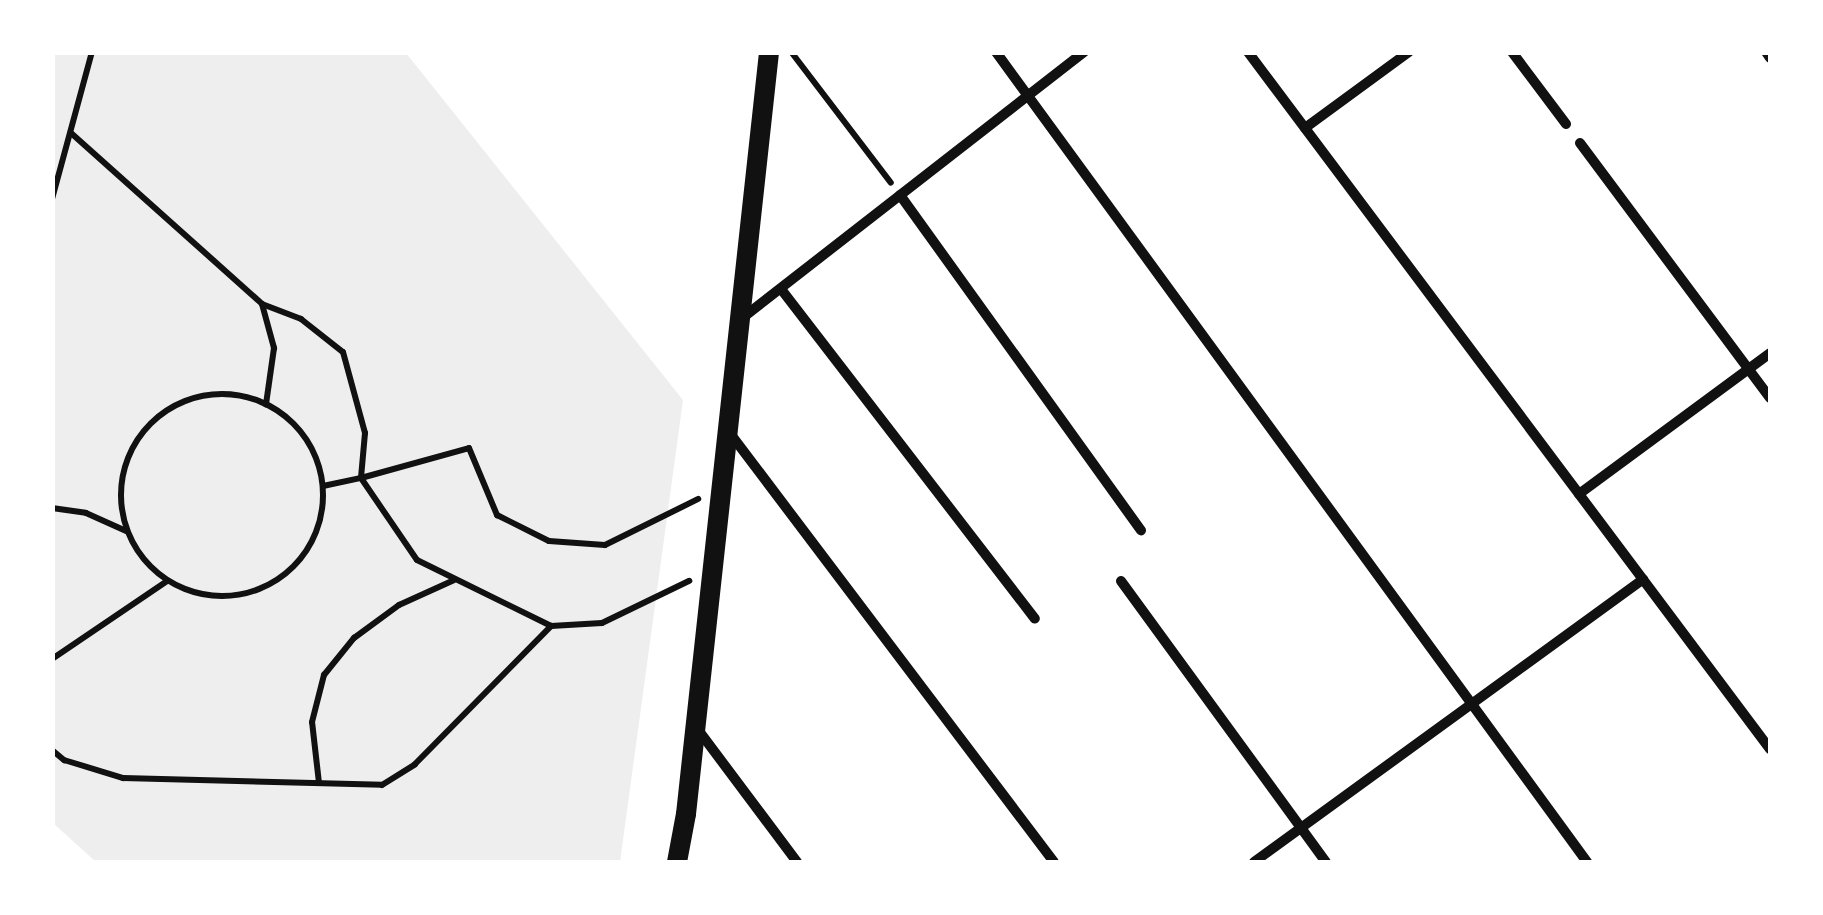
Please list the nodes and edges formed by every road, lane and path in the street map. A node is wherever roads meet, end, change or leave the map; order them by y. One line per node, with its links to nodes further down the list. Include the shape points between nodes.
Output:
1 (92, 52): 12 (path)
2 (769, 52): 18 (main road)
3 (792, 52): 14 (path)
4 (996, 52): 9 (street)
5 (1084, 52): 9 (street)
6 (1248, 52): 11 (street)
7 (1408, 52): 11 (street)
8 (1512, 52): 10 (street)
9 (1030, 95): 14 (street); 39 (street)
10 (1566, 124)
11 (1305, 128): 27 (street)
12 (71, 133): 15 (path); 17 (path)
13 (1580, 143): 20 (street)
14 (900, 195): 16 (street); 29 (street)
15 (52, 199)
16 (781, 289): 18 (street); 36 (street)
17 (262, 304): 22 (path, via 274,348); 24 (path, via 301,319 343,352 366,432)
18 (740, 319): 23 (main road)
19 (1770, 353): 20 (street)
20 (1749, 369): 21 (street); 27 (street)
21 (1770, 398)
22 (266, 404): 25 (path, via 294,424 314,452); 30 (path, via 232,395 198,397 166,411 140,435 124,466 120,500)
23 (728, 430): 26 (main road); 49 (street)
24 (361, 478): 25 (path); 26 (path, via 469,448 497,516 549,541 604,546); 33 (path, via 417,560)
25 (323, 486): 34 (path, via 321,518 309,548 274,580 229,596 197,594)
26 (722, 487): 31 (main road)
27 (1579, 494): 32 (street)
28 (52, 508): 30 (path, via 86,513)
29 (1141, 530)
30 (127, 532): 34 (path)
31 (712, 570): 37 (path, via 602,623); 40 (main road)
32 (1643, 579): 39 (street); 41 (street)
33 (455, 580): 37 (path); 43 (path, via 398,605 354,638 324,675 312,722)
34 (167, 581): 38 (path)
35 (1121, 581): 45 (street)
36 (1035, 618)
37 (551, 626): 43 (path, via 415,764 382,785)
38 (52, 660)
39 (1473, 703): 45 (street); 52 (street)
40 (695, 726): 44 (main road); 48 (street)
41 (1770, 749)
42 (52, 750): 43 (path, via 123,778)
43 (319, 783)
44 (686, 814): 46 (main road); 47 (main road)
45 (1302, 828): 50 (street); 51 (street)
46 (676, 862)
47 (693, 862)
48 (797, 862)
49 (1054, 862)
50 (1254, 862)
51 (1326, 862)
52 (1588, 862)

